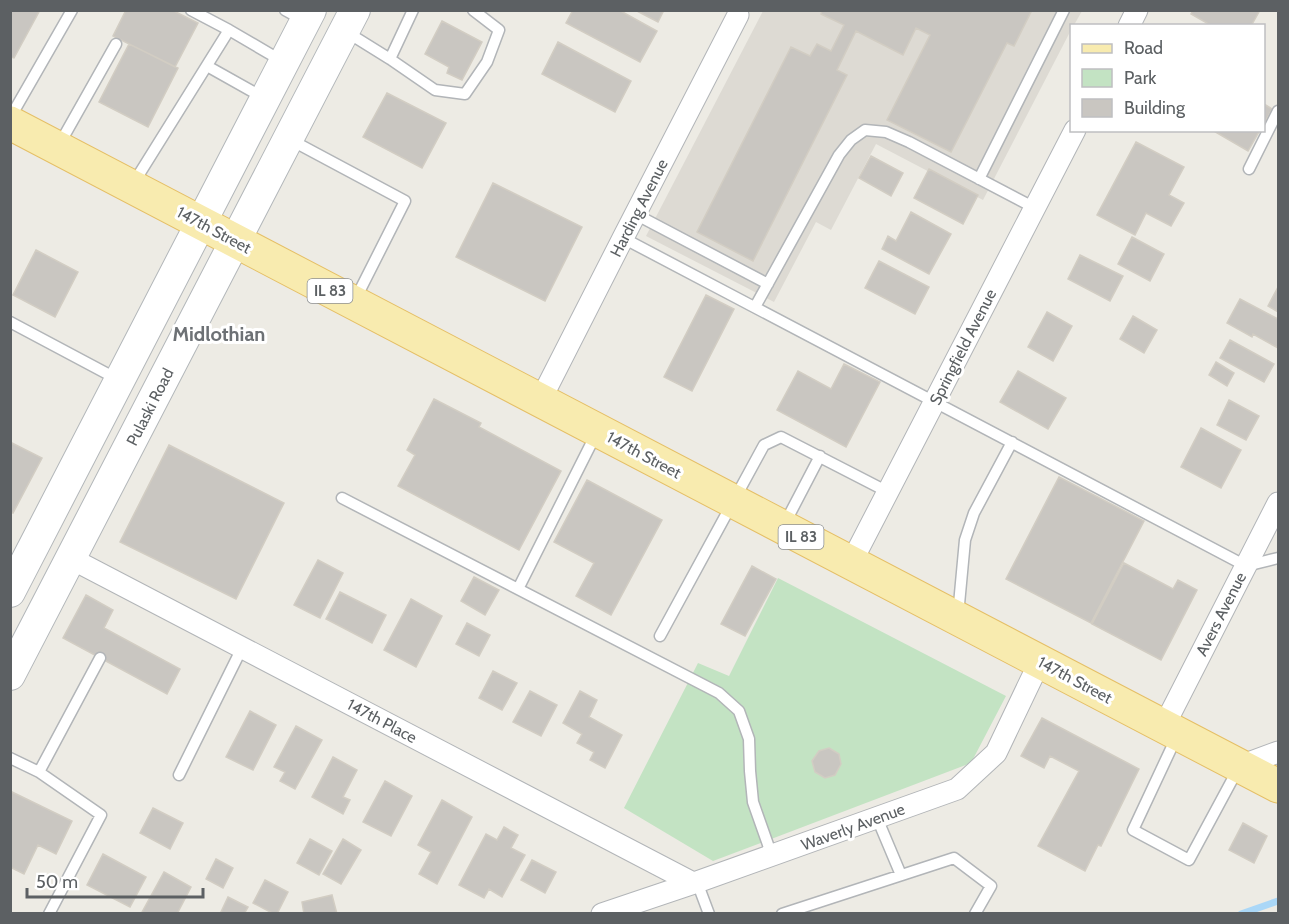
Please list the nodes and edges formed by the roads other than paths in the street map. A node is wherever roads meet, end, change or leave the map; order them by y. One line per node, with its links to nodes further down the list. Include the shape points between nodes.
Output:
1 (72, 10): 18 (lane)
2 (191, 10): 11 (lane)
3 (413, 10): 13 (lane)
4 (1064, 10): 24 (lane)
5 (1137, 10): 10 (street)
6 (475, 11): 13 (lane, via 499,30 487,62 465,93 435,90)
7 (739, 13): 27 (street, Harding Avenue)
8 (300, 14): 14 (main road)
9 (350, 21): 13 (lane); 21 (main road, Pulaski Road)
10 (1130, 24)
11 (229, 30): 14 (lane); 15 (lane)
12 (116, 44): 22 (lane)
13 (390, 59)
14 (284, 62): 16 (main road)
15 (207, 66): 16 (lane); 25 (lane)
16 (265, 99): 28 (main road)
17 (1278, 111): 23 (lane)
18 (10, 118)
19 (10, 123): 22 (main road, 147th Street / IL 83)
20 (1074, 132): 26 (street, Springfield Avenue)
21 (289, 139): 30 (main road, Pulaski Road); 32 (lane, via 405,201)
22 (57, 148): 25 (main road, 147th Street / IL 83)
23 (1249, 169)
24 (979, 178): 26 (lane); 31 (lane, via 886,132 865,130 839,155)
25 (132, 187): 28 (main road, 147th Street / IL 83)
26 (1035, 208): 37 (street, Springfield Avenue)
27 (635, 214): 29 (street, Harding Avenue); 31 (lane)
28 (202, 223): 30 (main road, 147th Street / IL 83); 35 (main road)
29 (623, 238): 33 (lane); 36 (street, Harding Avenue)
30 (237, 242): 32 (main road, 147th Street / IL 83); 47 (main road, Pulaski Road)
31 (768, 284): 33 (lane)
32 (354, 303): 36 (main road, 147th Street / IL 83)
33 (755, 307): 37 (lane)
34 (10, 322): 35 (lane)
35 (119, 380): 51 (main road, via 22,560)
36 (540, 401): 38 (main road, 147th Street / IL 83)
37 (934, 402): 39 (lane); 41 (street, Springfield Avenue)
38 (598, 431): 43 (main road, 147th Street / IL 83); 50 (lane)
39 (1011, 442): 49 (lane); 52 (lane, via 974,513 965,540)
40 (820, 456): 41 (lane); 43 (lane, via 781,437 764,445); 45 (lane)
41 (888, 492): 48 (street, Springfield Avenue)
42 (342, 498): 50 (lane)
43 (733, 501): 45 (main road, 147th Street / IL 83); 53 (lane)
44 (1278, 503): 49 (street, Avers Avenue)
45 (783, 527): 48 (main road, 147th Street / IL 83)
46 (1278, 558): 49 (lane)
47 (72, 559): 54 (street, 147th Place); 57 (main road, Pulaski Road)
48 (851, 563): 52 (main road, 147th Street / IL 83)
49 (1246, 566): 58 (street, Avers Avenue)
50 (518, 589): 66 (lane, via 719,693 739,711 749,739 753,802)
51 (10, 592)
52 (957, 618): 56 (main road, 147th Street / IL 83)
53 (660, 636)
54 (242, 648): 63 (lane); 68 (street, 147th Place)
55 (99, 658): 62 (lane)
56 (1040, 661): 58 (main road, 147th Street / IL 83); 65 (street, Waverly Avenue, via 996,753 957,789)
57 (10, 675)
58 (1171, 730): 61 (main road, 147th Street / IL 83); 61 (lane, via 1134,830 1189,860)
59 (1278, 752): 61 (street)
60 (10, 758): 62 (lane)
61 (1240, 766): 64 (main road, 147th Street / IL 83)
62 (39, 772): 69 (lane, via 101,815)
63 (178, 775)
64 (1278, 786)
65 (877, 818): 66 (street, Waverly Avenue); 67 (lane)
66 (772, 856): 68 (street, Waverly Avenue)
67 (901, 875): 72 (lane); 73 (lane, via 954,858 991,886)
68 (695, 883): 70 (street, Waverly Avenue); 71 (lane)
69 (49, 914)
70 (602, 914)
71 (709, 914)
72 (782, 914)
73 (975, 914)

